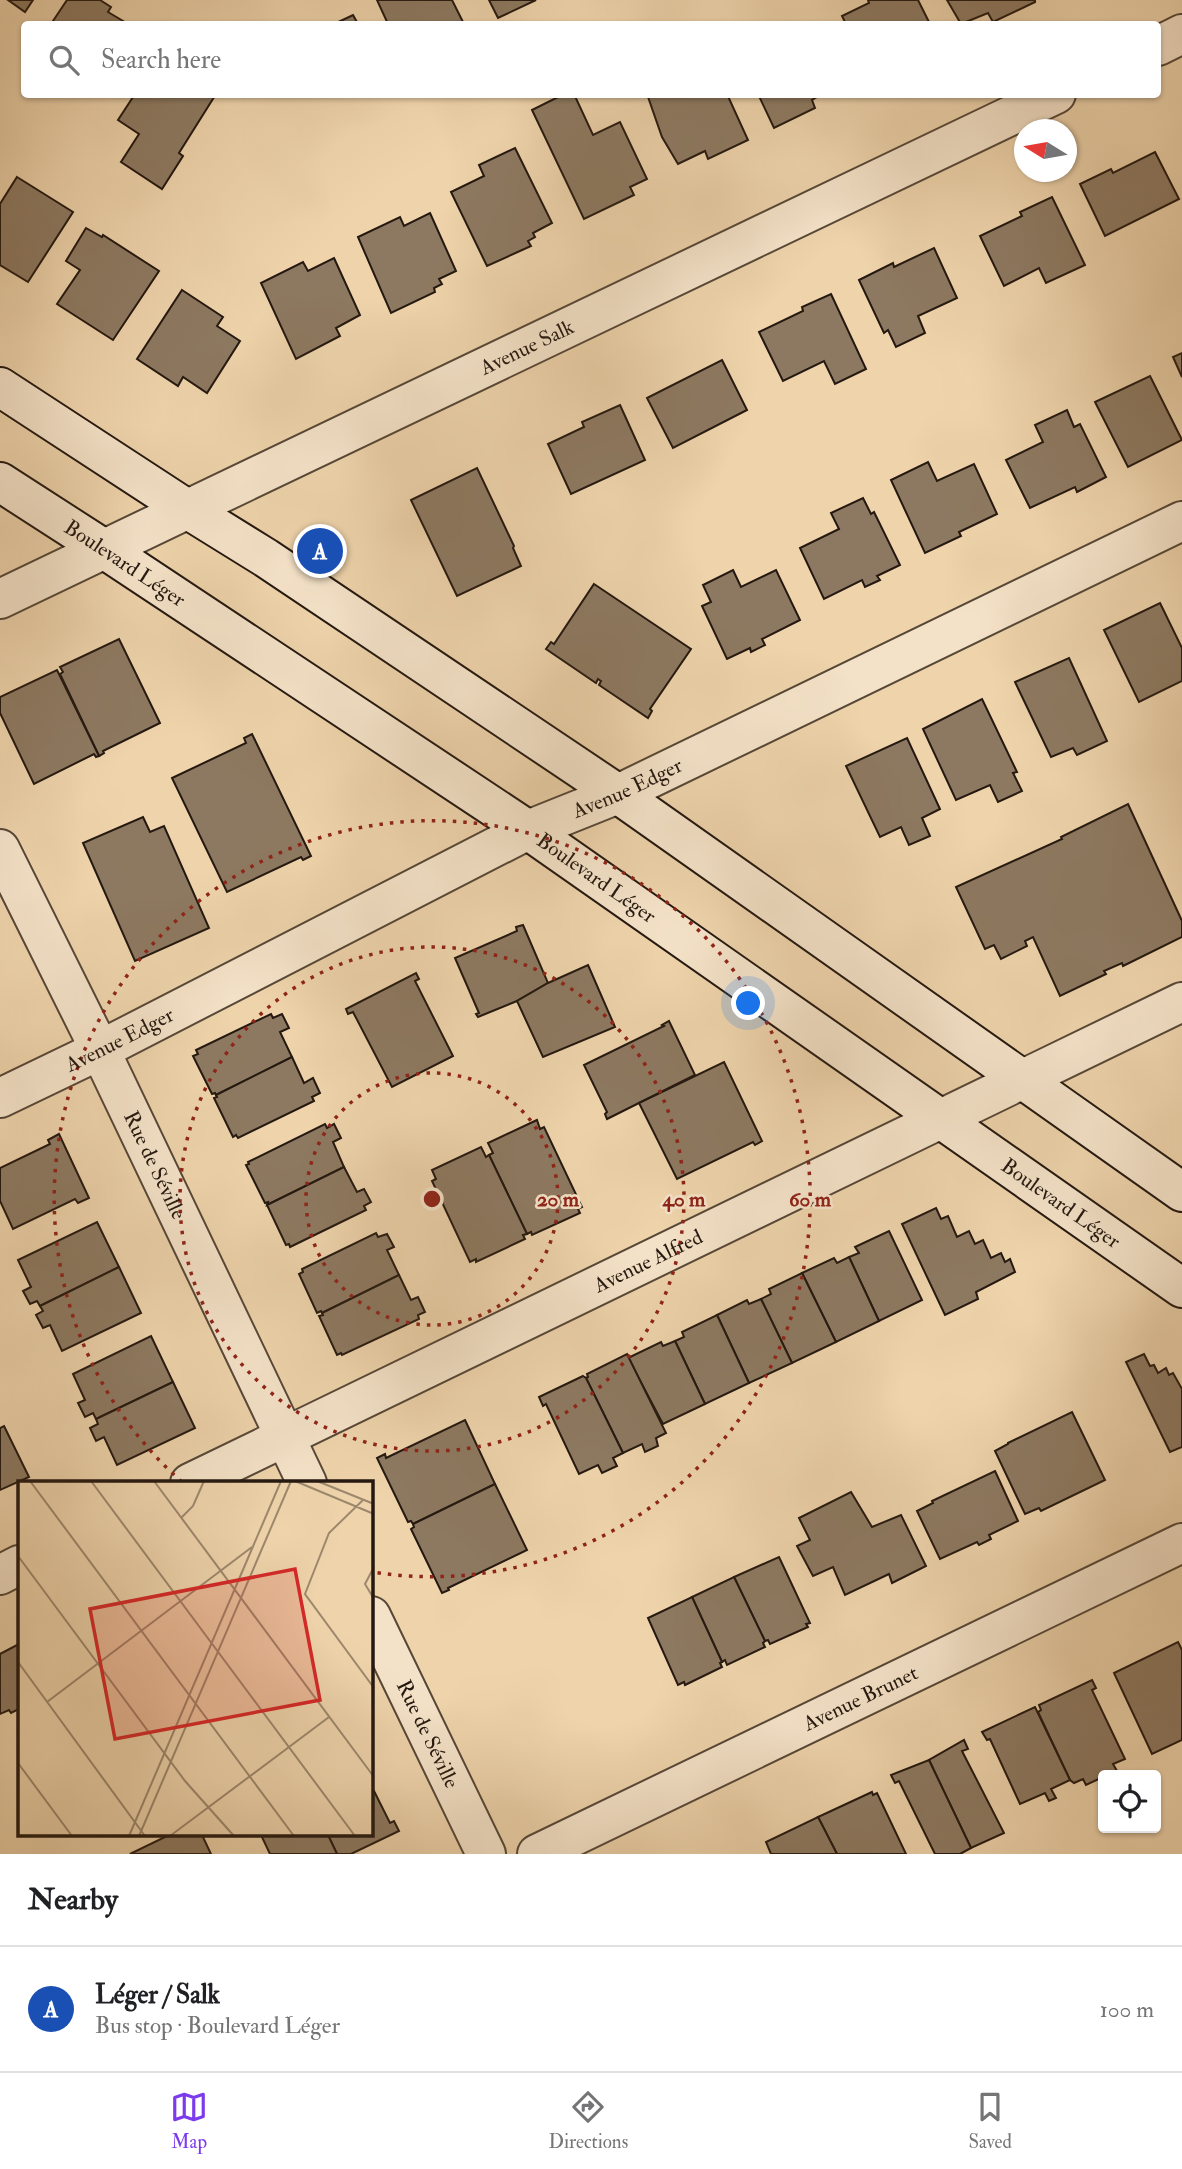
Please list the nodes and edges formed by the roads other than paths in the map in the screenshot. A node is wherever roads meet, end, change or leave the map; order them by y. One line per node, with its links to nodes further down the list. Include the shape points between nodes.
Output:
1 (1182, 34): 2 (street)
2 (1161, 44)
3 (1048, 98): 6 (street, Avenue Salk)
4 (0, 387): 6 (street)
5 (0, 482): 8 (street, Boulevard Léger)
6 (187, 509): 8 (street, Avenue Salk); 10 (street)
7 (1182, 521): 10 (street, Avenue Edger)
8 (104, 549): 9 (street, Avenue Salk); 11 (street, Boulevard Léger)
9 (0, 599)
10 (618, 794): 11 (street, Avenue Edger); 15 (street)
11 (528, 830): 14 (street, Avenue Edger); 17 (street, Boulevard Léger)
12 (0, 849): 14 (street, Rue de Séville)
13 (1182, 1002): 15 (street, Avenue Alfred)
14 (100, 1050): 16 (street, Avenue Edger); 20 (street, Rue de Séville)
15 (1021, 1080): 17 (street, Avenue Alfred); 18 (street)
16 (0, 1098)
17 (940, 1118): 19 (street, Boulevard Léger); 20 (street, Avenue Alfred)
18 (1182, 1192)
19 (1182, 1289)
20 (285, 1437): 21 (street, Avenue Alfred); 22 (street, Rue de Séville)
21 (194, 1481)
22 (306, 1481)
23 (1182, 1544): 28 (street, Avenue Brunet)
24 (18, 1565): 25 (street)
25 (0, 1574)
26 (373, 1620): 27 (street, Rue de Séville)
27 (485, 1854)
28 (537, 1854)

